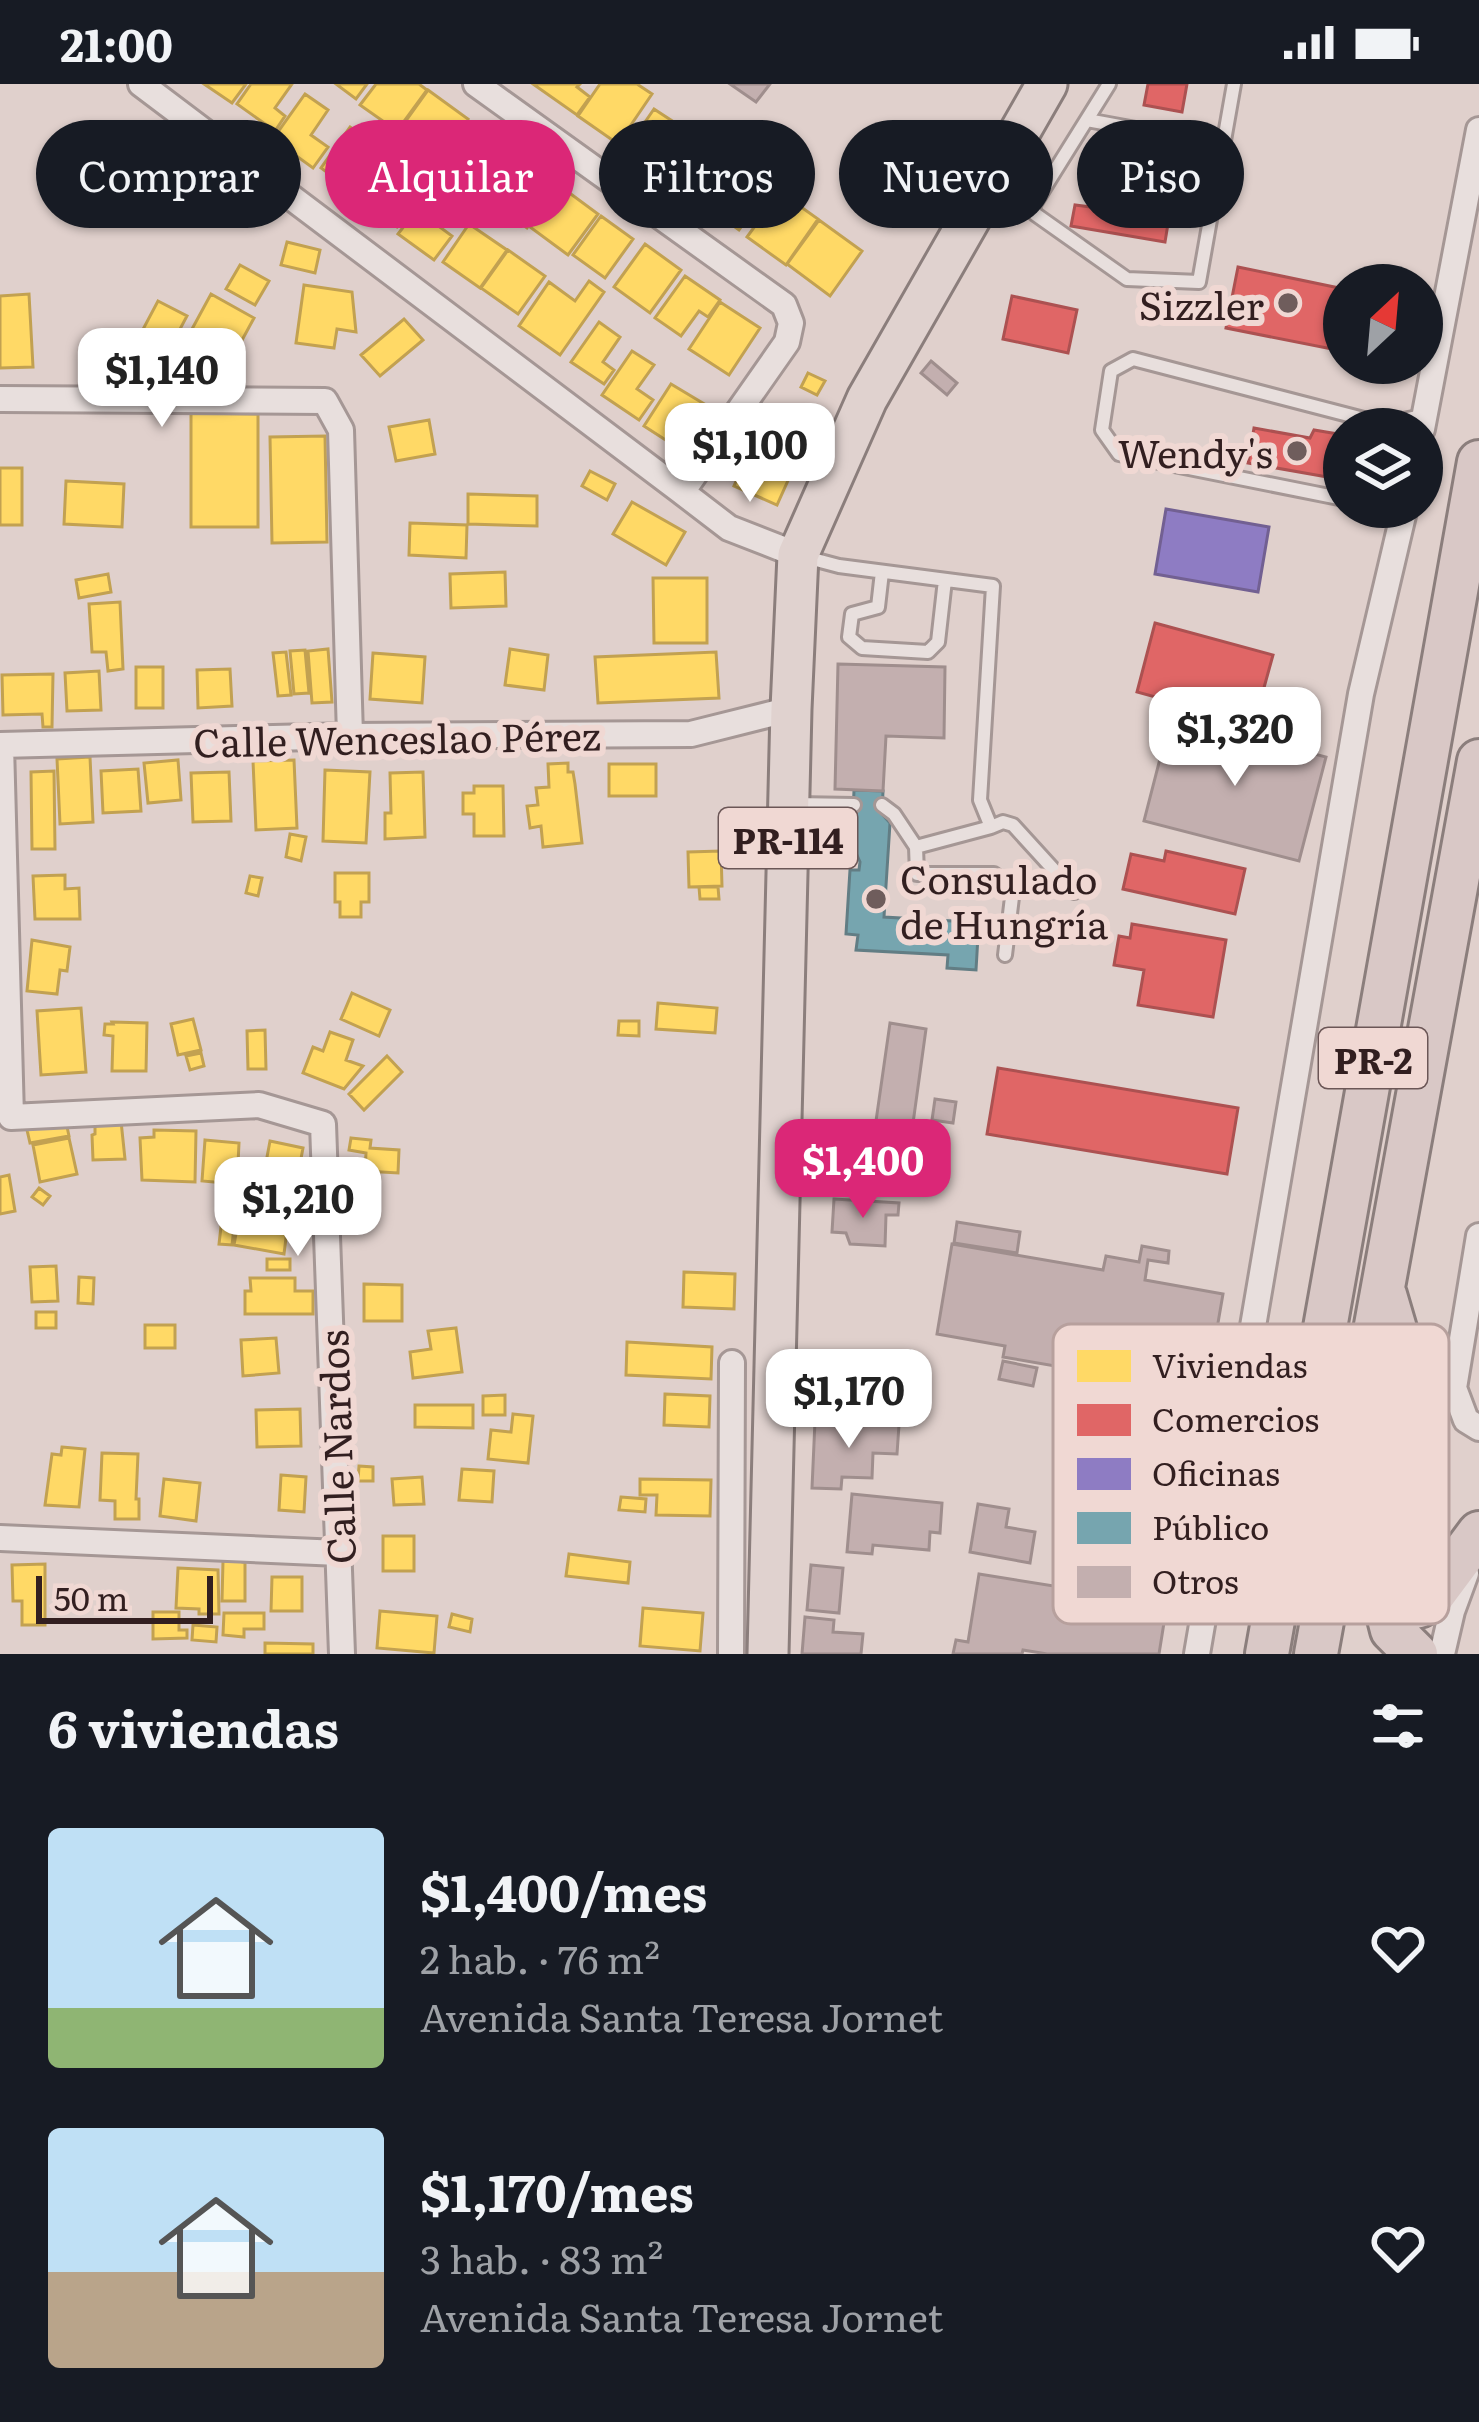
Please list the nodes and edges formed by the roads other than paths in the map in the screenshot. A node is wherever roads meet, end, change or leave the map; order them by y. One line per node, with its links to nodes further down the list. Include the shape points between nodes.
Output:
1 (141, 84): 15 (street)
2 (476, 84): 15 (street, via 784,305 787,342)
3 (1047, 84): 18 (main road, PR-114, via 867,399)
4 (1109, 84): 6 (lane)
5 (1234, 84): 7 (lane)
6 (1087, 120)
7 (1228, 120)
8 (1479, 130): 13 (street)
9 (1077, 136): 10 (lane, via 1035,214 1127,279 1199,282)
10 (1208, 228)
11 (0, 399): 22 (street, via 326,400 341,430)
12 (1323, 408): 16 (lane, via 1133,359 1111,371 1102,430 1119,454)
13 (1426, 408)
14 (1479, 462): 36 (highway, PR-2)
15 (682, 493): 18 (street, via 729,528)
16 (1323, 495)
17 (1394, 528): 35 (street)
18 (798, 555): 19 (lane); 21 (main road, PR-114)
19 (882, 572): 20 (lane); 20 (lane, via 878,607 852,614 848,637 862,648 928,652 938,642)
20 (945, 580): 28 (lane, via 993,586 980,800)
21 (791, 709): 22 (street, Calle Wenceslao Pérez, via 691,734); 25 (main road, PR-114)
22 (350, 736): 23 (street, Calle Wenceslao Pérez)
23 (0, 745): 32 (street)
24 (1479, 761): 34 (highway, PR-2)
25 (789, 804): 26 (lane); 53 (main road, PR-114)
26 (854, 805)
27 (882, 805): 29 (lane)
28 (991, 827): 29 (lane); 30 (lane, via 1013,825)
29 (916, 847): 31 (lane, via 917,874 994,874 1013,890)
30 (1074, 892)
31 (1005, 955)
32 (5, 1120): 43 (street, Calle Nardos, via 259,1105 322,1124)
33 (1479, 1236): 40 (street, via 1454,1388 1466,1420)
34 (1383, 1288): 37 (highway, PR-2); 38 (highway)
35 (1253, 1324)
36 (1326, 1324)
37 (1376, 1324)
38 (1394, 1324)
39 (732, 1363): 52 (street)
40 (1479, 1428)
41 (1479, 1535): 44 (highway); 49 (street)
42 (0, 1538): 43 (street)
43 (339, 1553): 51 (street, Calle Nardos)
44 (1449, 1574)
45 (1202, 1624): 54 (street)
46 (1272, 1624): 55 (highway, PR-2)
47 (1321, 1624): 56 (highway, PR-2)
48 (1390, 1624): 57 (highway)
49 (1449, 1624)
50 (1449, 1624): 58 (street)
51 (342, 1654)
52 (731, 1654)
53 (768, 1654)
54 (1197, 1654)
55 (1267, 1654)
56 (1316, 1654)
57 (1416, 1654)
58 (1442, 1654)

